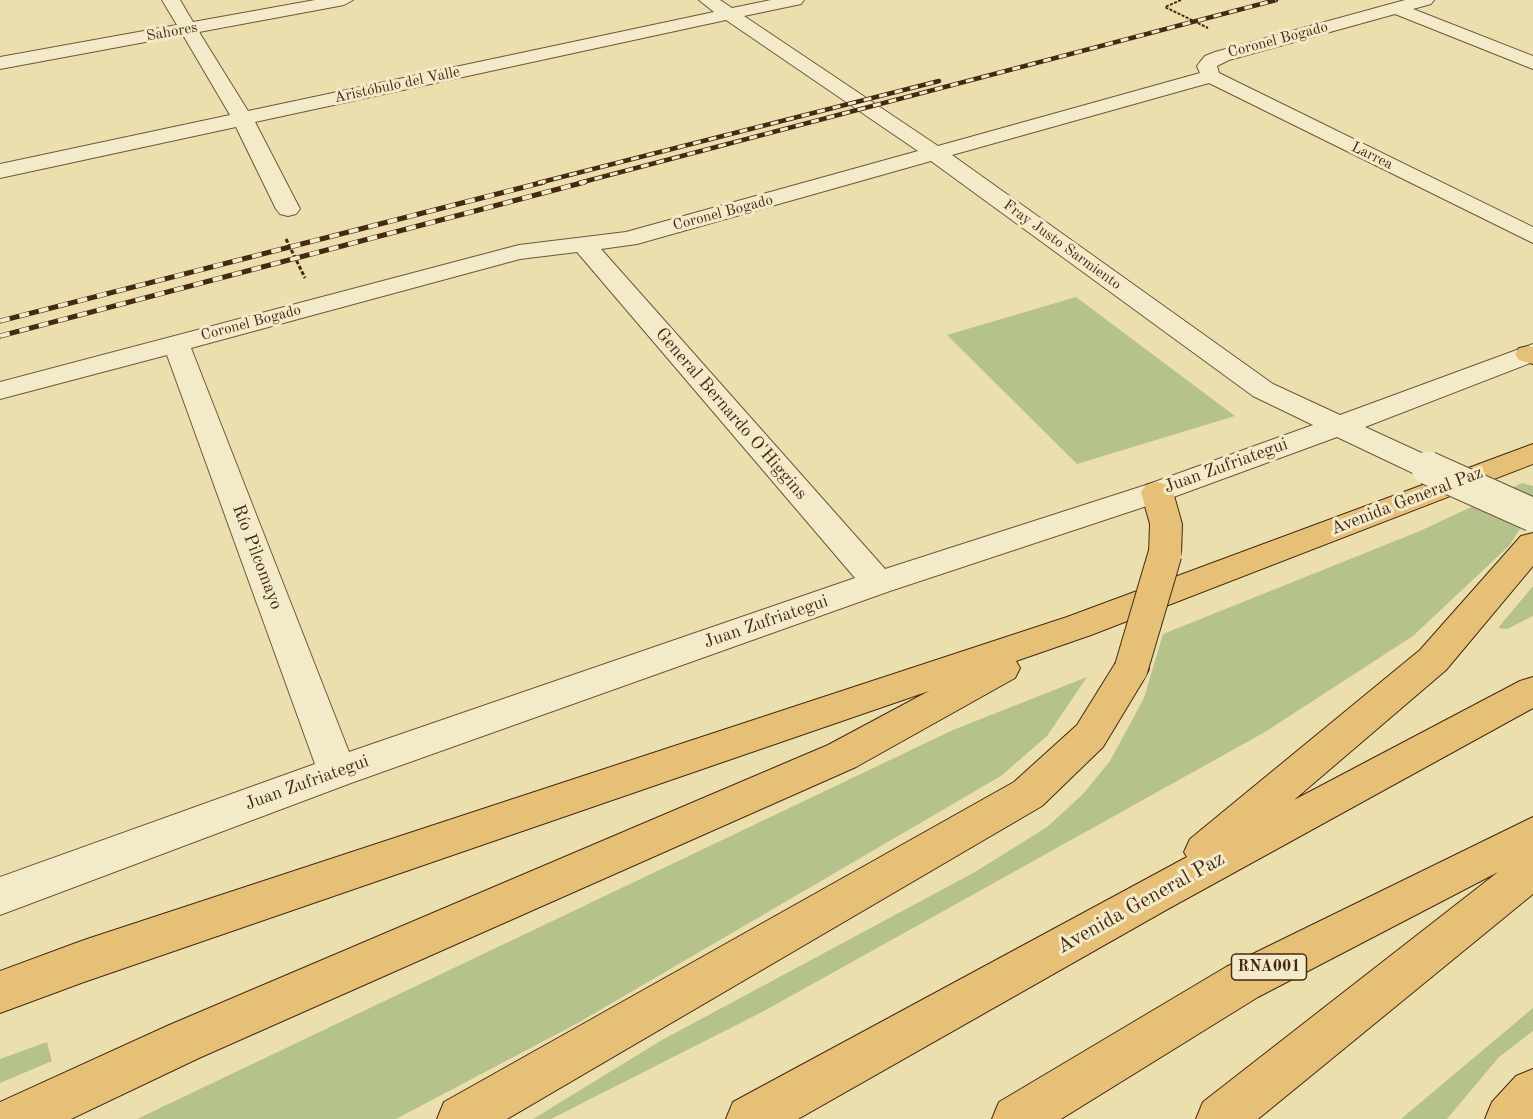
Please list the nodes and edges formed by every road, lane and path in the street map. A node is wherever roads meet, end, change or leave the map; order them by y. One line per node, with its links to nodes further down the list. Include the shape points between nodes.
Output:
1 (171, 0): 9 (street)
2 (344, 0): 9 (street, Sahores)
3 (708, 0): 8 (street, Fray Justo Sarmiento)
4 (795, 0): 8 (street, Aristóbulo del Valle)
5 (1181, 0): 10 (path, via 1165,7 1208,28)
6 (1425, 0): 7 (street, Coronel Bogado)
7 (1396, 8): 10 (street, Coronel Bogado); 12 (street)
8 (730, 15): 14 (street, Aristóbulo del Valle); 15 (street, Fray Justo Sarmiento)
9 (188, 29): 11 (street, Sahores); 14 (street)
10 (1236, 52): 13 (street, Coronel Bogado, via 1212,60 1207,66)
11 (0, 63)
12 (1533, 63)
13 (1211, 76): 15 (street, Coronel Bogado); 18 (street, Larrea)
14 (242, 118): 16 (street, Aristóbulo del Valle); 17 (street)
15 (936, 154): 19 (street, Coronel Bogado, via 628,239); 24 (street, Fray Justo Sarmiento, via 1263,390)
16 (0, 171)
17 (288, 209): 20 (path, via 298,230 283,233)
18 (1533, 236)
19 (584, 245): 20 (street, Coronel Bogado, via 519,252); 29 (street, General Bernardo O'Higgins)
20 (318, 305): 21 (street, Coronel Bogado)
21 (176, 343): 23 (street, Coronel Bogado); 32 (street, Río Pilcomayo)
22 (1532, 354): 24 (street, Juan Zufriategui)
23 (0, 392)
24 (1337, 426): 26 (street, Juan Zufriategui); 27 (street, Fray Justo Sarmiento, bridge)
25 (1533, 453): 30 (highway, Avenida General Paz)
26 (1157, 492): 29 (street, Juan Zufriategui); 40 (highway, bridge, via 1166,524 1165,554 1131,669 1090,736 1028,794)
27 (1533, 515)
28 (1533, 544): 36 (highway, via 1433,660)
29 (878, 583): 32 (street, Juan Zufriategui)
30 (1079, 626): 37 (highway); 39 (highway, via 842,756 183,1041)
31 (1533, 691): 36 (highway, Avenida General Paz)
32 (338, 772): 35 (street, Juan Zufriategui)
33 (1533, 834): 42 (highway, RNA001, via 1242,981)
34 (1533, 868): 43 (highway)
35 (0, 896)
36 (1151, 897): 41 (highway, Avenida General Paz)
37 (0, 992)
38 (1533, 1093): 44 (highway)
39 (18, 1119)
40 (461, 1119)
41 (750, 1119)
42 (1016, 1119)
43 (1220, 1119)
44 (1509, 1119)

